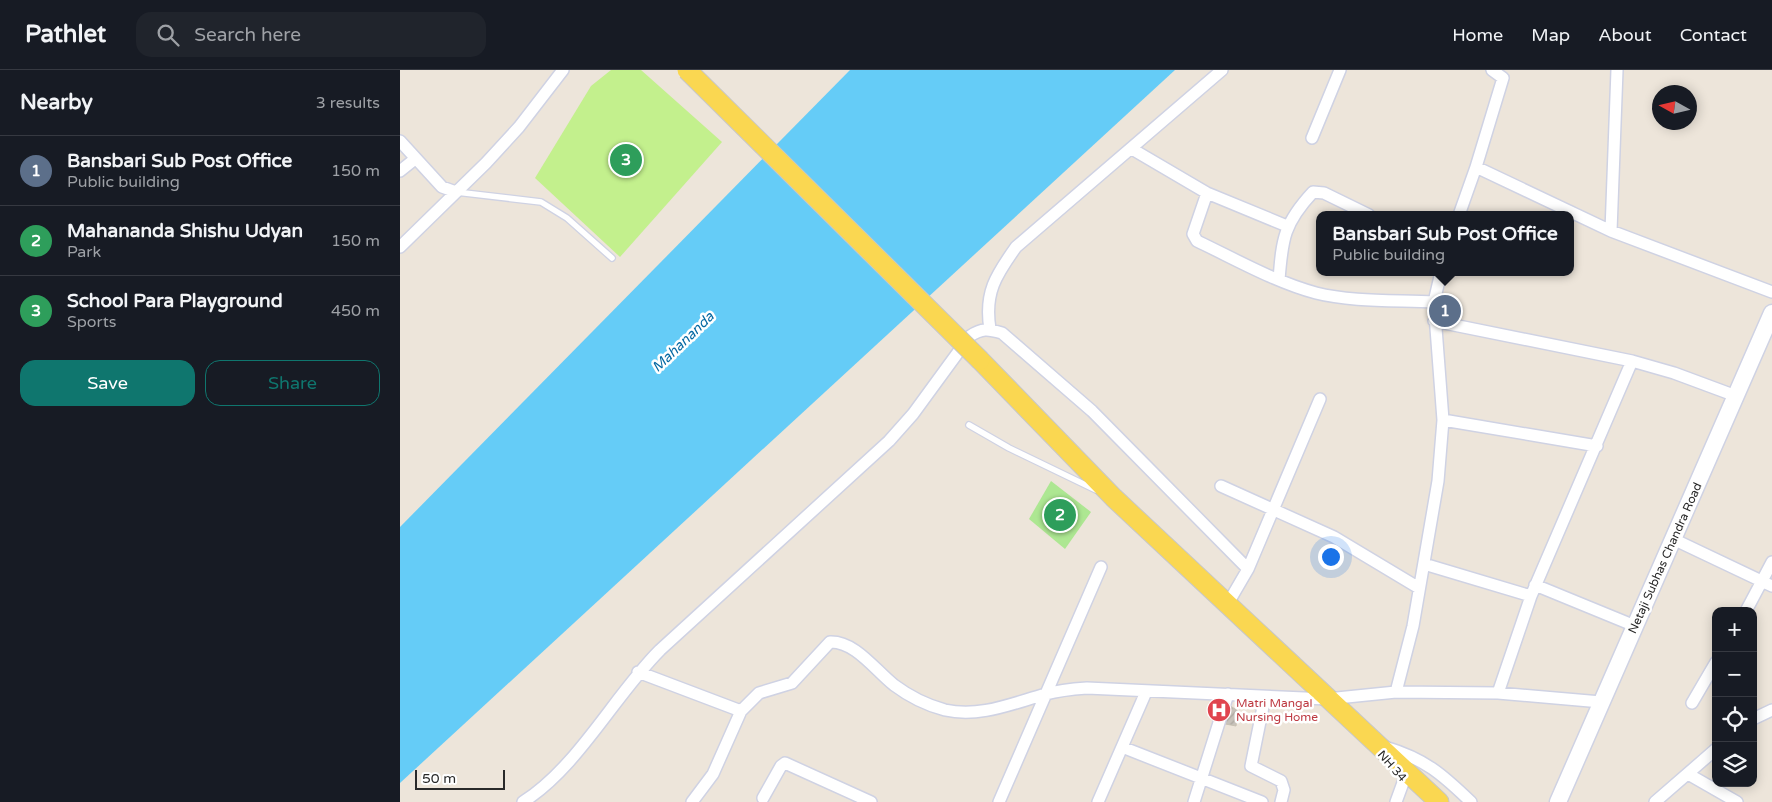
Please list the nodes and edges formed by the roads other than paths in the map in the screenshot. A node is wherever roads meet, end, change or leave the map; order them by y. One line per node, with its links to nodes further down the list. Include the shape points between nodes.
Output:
1 (563, 70): 14 (street, via 519,128)
2 (687, 70): 38 (main road, bridge, via 980,360)
3 (1222, 70): 10 (street)
4 (1340, 70): 8 (street)
5 (1492, 70): 7 (street)
6 (1618, 70): 21 (street)
7 (1504, 74): 12 (street)
8 (1312, 138)
9 (400, 141): 11 (street)
10 (1132, 149): 15 (street); 30 (street, via 1016,247 990,290 987,311)
11 (415, 159): 13 (street); 14 (street, via 445,190)
12 (1476, 167): 17 (street); 18 (street)
13 (400, 171)
14 (456, 192): 22 (street); 23 (lane, via 541,202 567,218)
15 (1206, 194): 20 (street); 25 (street, via 1194,238 1197,242)
16 (1360, 211): 20 (street, via 1318,191 1308,197)
17 (1460, 211)
18 (1567, 211)
19 (1574, 214): 21 (street)
20 (1287, 226): 25 (street)
21 (1611, 232): 26 (street)
22 (400, 247)
23 (612, 258)
24 (1440, 276): 27 (street)
25 (1279, 280): 27 (street, via 1316,293 1345,298)
26 (1772, 292)
27 (1434, 302): 29 (street)
28 (1772, 313): 32 (main road, Netaji Subhas Chandra Road)
29 (1434, 321): 31 (street); 34 (street)
30 (990, 329): 44 (street, via 1002,333 1092,411); 52 (street, via 970,336 913,414 888,441)
31 (1632, 361): 32 (street); 36 (street)
32 (1736, 396): 40 (main road, Netaji Subhas Chandra Road)
33 (1320, 400): 39 (street)
34 (1443, 420): 36 (street); 42 (street, via 1438,481)
35 (969, 425): 38 (lane, via 1032,460)
36 (1597, 446): 47 (street)
37 (1222, 486): 39 (street)
38 (1114, 498): 48 (main road)
39 (1272, 509): 44 (street); 46 (street, via 1334,536)
40 (1673, 539): 45 (street); 50 (main road, Netaji Subhas Chandra Road)
41 (1772, 562): 45 (street)
42 (1424, 564): 46 (street); 47 (street)
43 (1101, 567): 56 (street)
44 (1248, 569): 48 (street)
45 (1767, 583): 49 (street)
46 (1420, 588): 54 (street)
47 (1533, 591): 50 (street); 55 (street)
48 (1227, 605): 59 (main road)
49 (1749, 607)
50 (1635, 626): 60 (main road, Netaji Subhas Chandra Road)
51 (1712, 669): 61 (street)
52 (638, 672): 63 (street); 74 (street, via 564,767)
53 (1146, 692): 56 (street, via 1087,688); 57 (street); 67 (street)
54 (1396, 692): 55 (street); 59 (street)
55 (1498, 693): 60 (street)
56 (1046, 694): 63 (street, via 1009,707 980,712 948,711 923,704 895,686 848,646 830,642 792,683 759,693); 77 (street)
57 (1228, 694): 58 (street); 70 (street)
58 (1265, 697): 59 (street); 81 (street, via 1251,766 1281,781 1284,790)
59 (1327, 699): 65 (main road)
60 (1601, 702): 86 (main road, Netaji Subhas Chandra Road)
61 (1692, 703)
62 (1772, 710): 64 (street)
63 (740, 711): 75 (street, via 713,774)
64 (1757, 717)
65 (1361, 730): 66 (main road); 71 (main road, NH 34)
66 (1376, 744): 84 (main road); 85 (street, via 1411,755 1434,769)
67 (1122, 747): 70 (street); 78 (street)
68 (1712, 753): 69 (street)
69 (1688, 774): 73 (street); 87 (street)
70 (1201, 779): 79 (street); 80 (street)
71 (1404, 780): 82 (street); 83 (main road, NH 34)
72 (763, 798): 76 (street, via 785,763)
73 (1729, 800)
74 (523, 802)
75 (692, 802)
76 (871, 802)
77 (999, 802)
78 (1098, 802)
79 (1194, 802)
80 (1262, 802)
81 (1281, 802)
82 (1396, 802)
83 (1423, 802)
84 (1439, 802)
85 (1471, 802)
86 (1558, 802)
87 (1655, 802)

